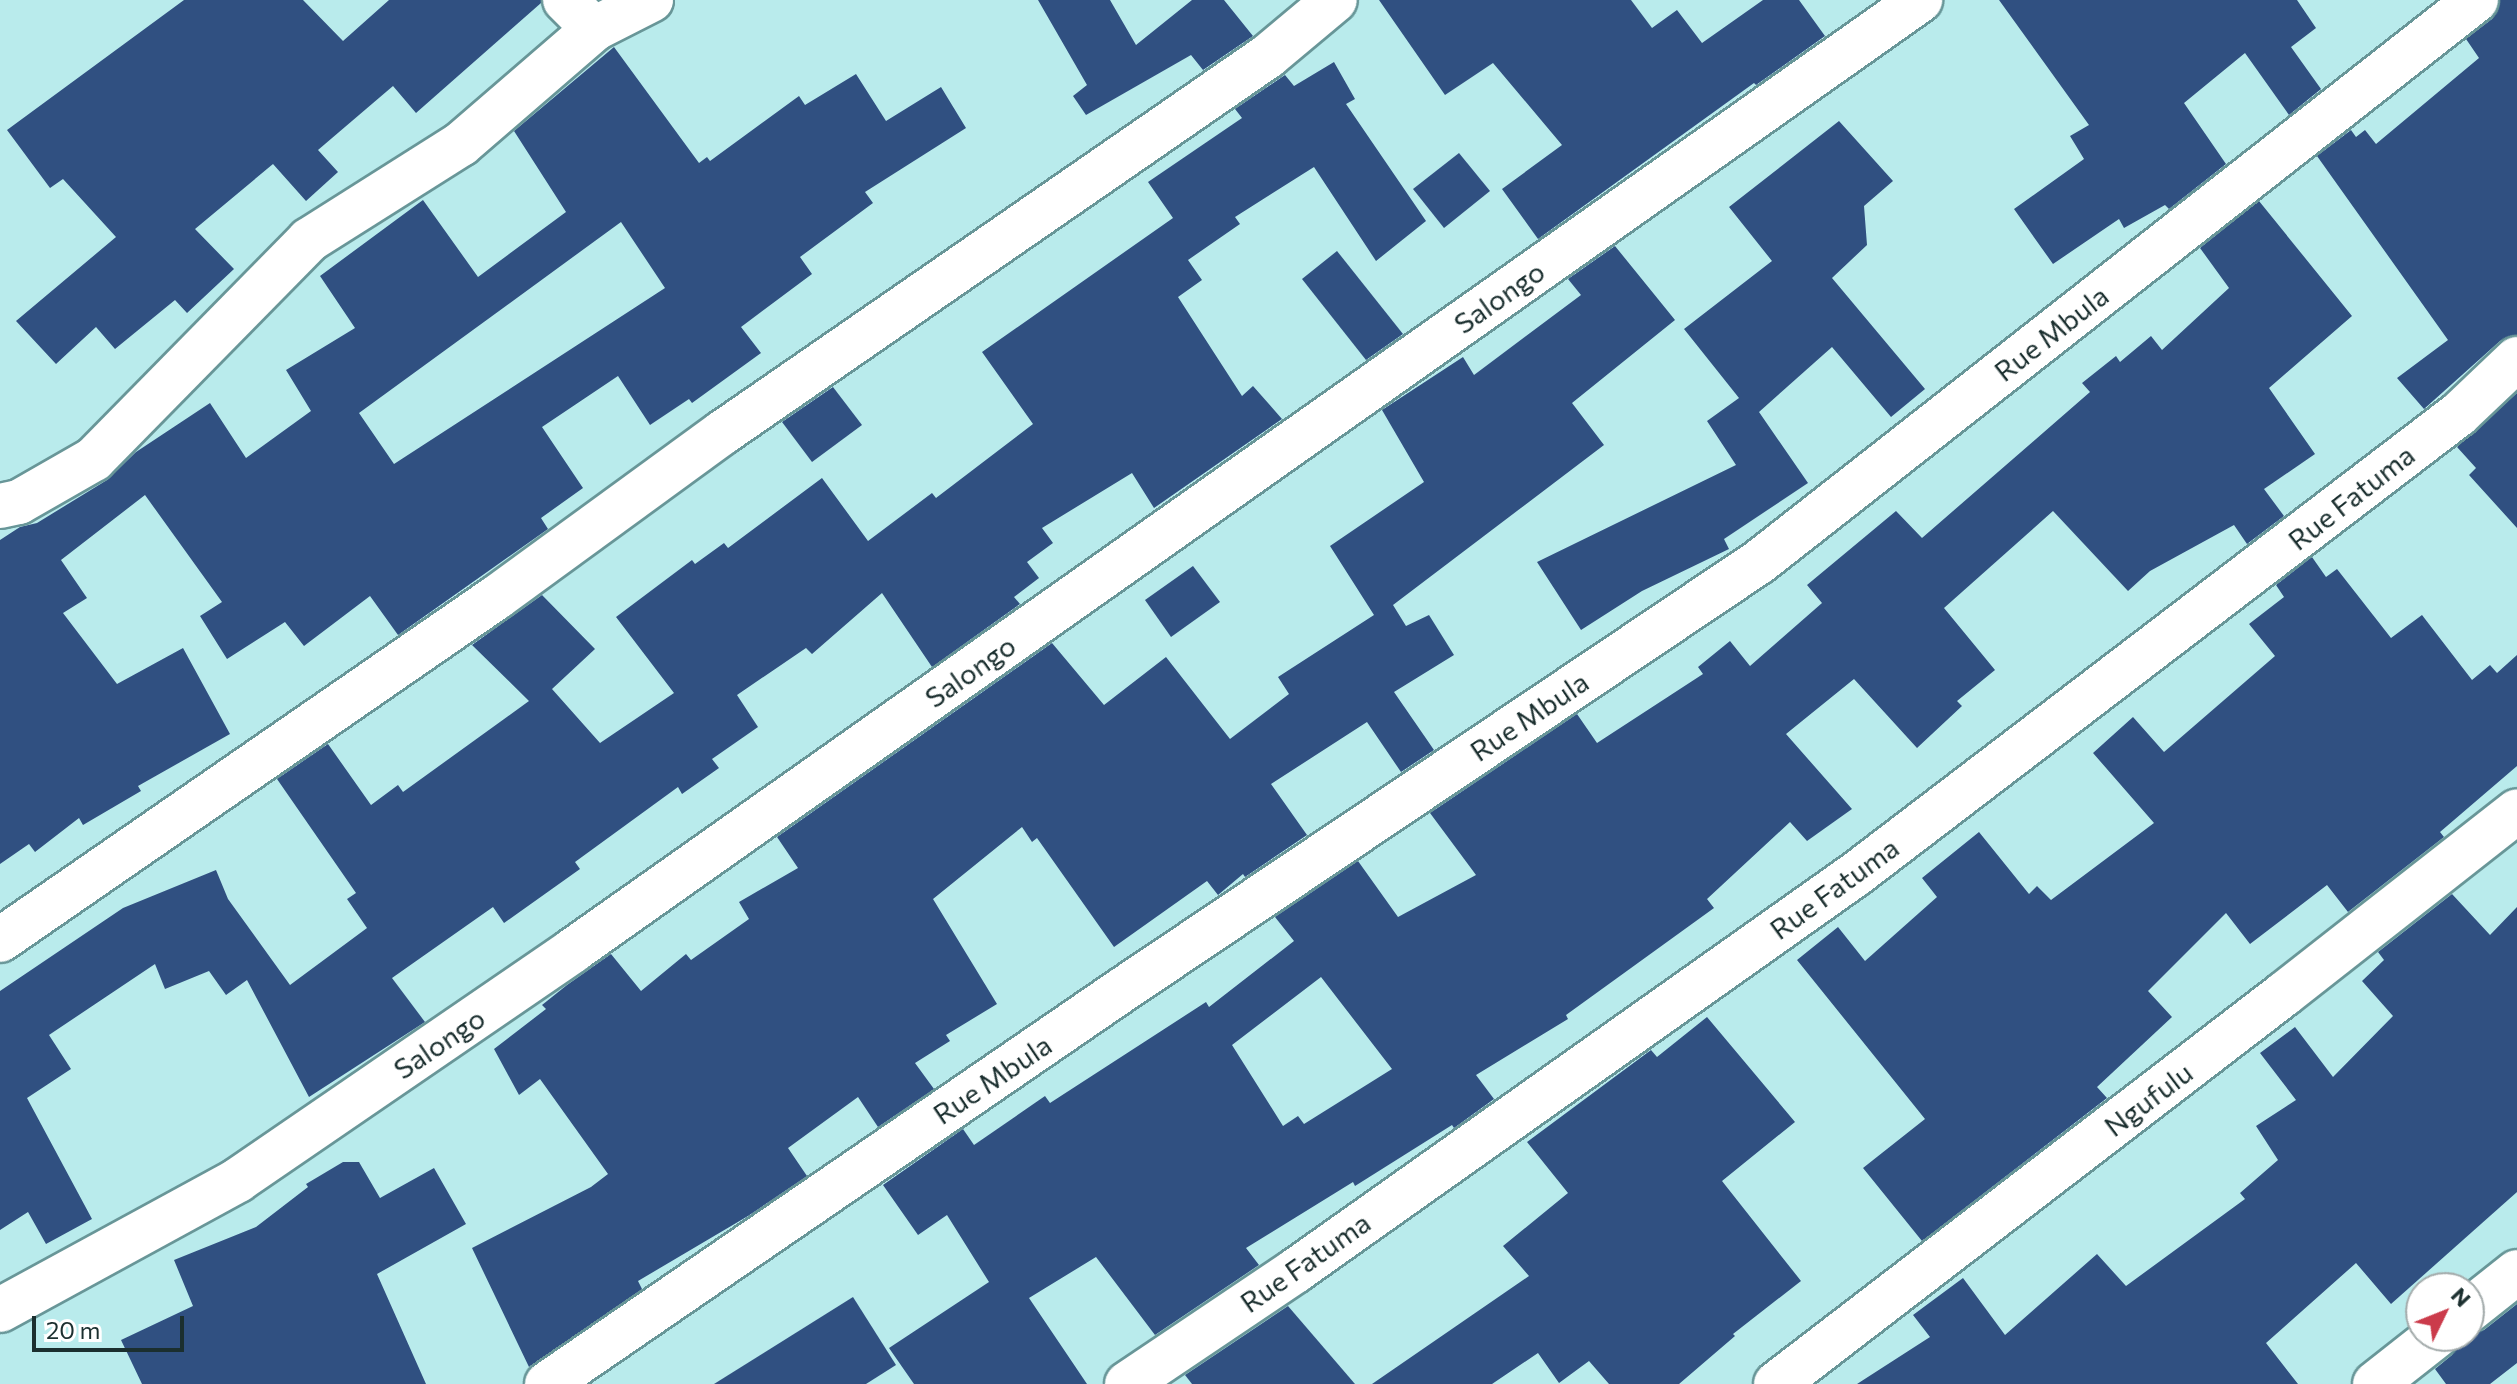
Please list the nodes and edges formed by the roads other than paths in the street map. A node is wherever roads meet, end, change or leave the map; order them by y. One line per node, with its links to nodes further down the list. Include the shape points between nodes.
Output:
1 (651, 0): 5 (street)
2 (1335, 0): 9 (street, via 1268,56)
3 (1920, 0): 12 (street, Salongo, via 585,942 238,1180)
4 (2476, 0): 14 (street, Rue Mbula, via 1759,562)
5 (580, 14): 7 (street, via 461,144 309,240 94,459 19,502)
6 (2517, 359): 15 (street, Rue Fatuma, via 2409,453 1856,874)
7 (0, 506)
8 (2517, 811): 16 (street, Ngufulu)
9 (0, 940)
10 (2517, 1272): 11 (street)
11 (2485, 1297)
12 (0, 1310)
13 (2416, 1352): 17 (street)
14 (547, 1384)
15 (1127, 1384)
16 (1776, 1384)
17 (2375, 1384)

